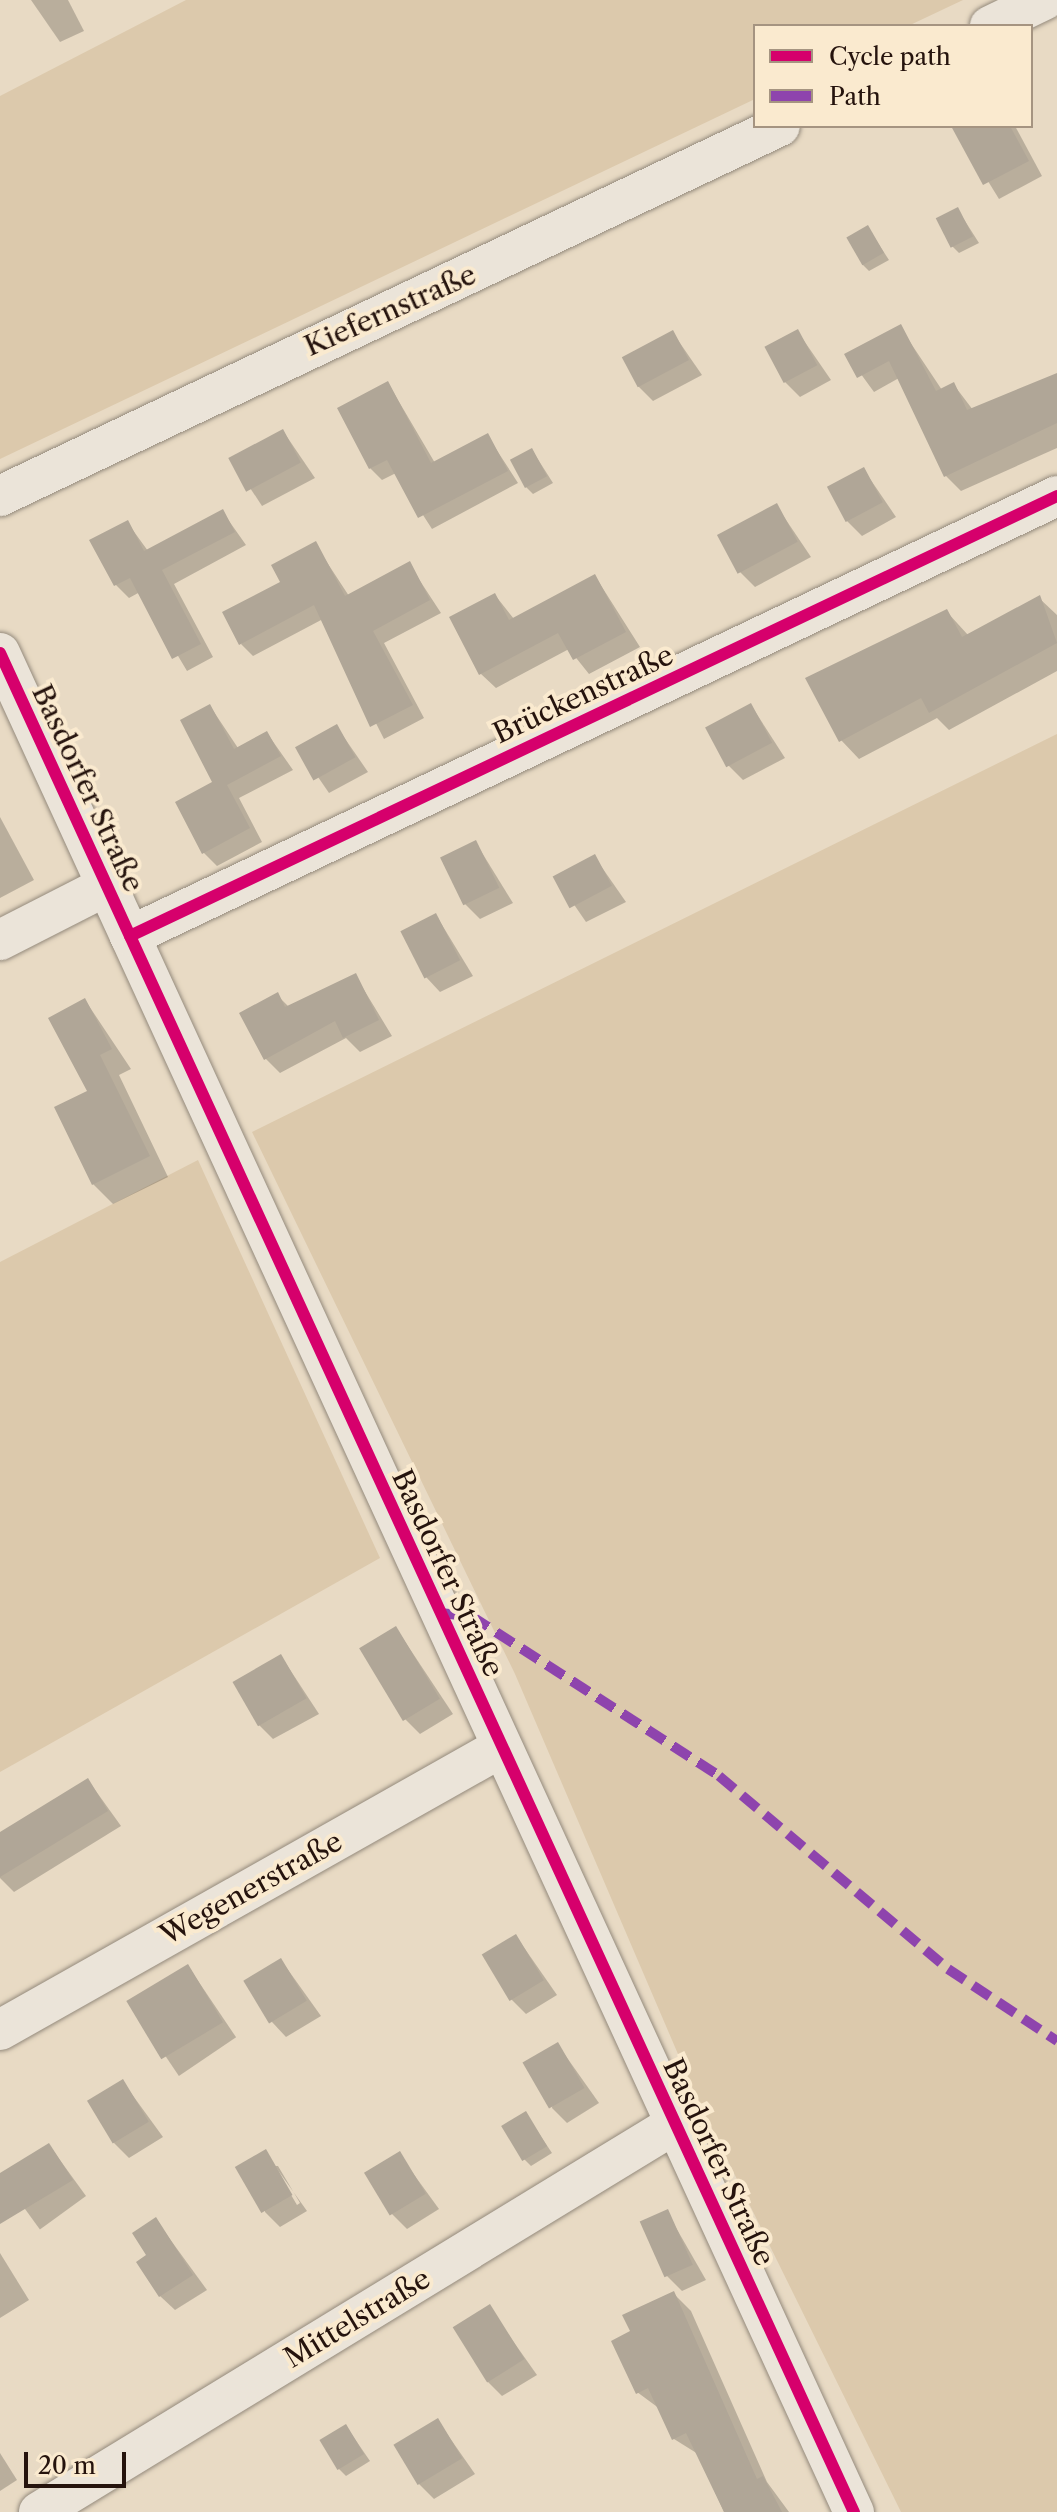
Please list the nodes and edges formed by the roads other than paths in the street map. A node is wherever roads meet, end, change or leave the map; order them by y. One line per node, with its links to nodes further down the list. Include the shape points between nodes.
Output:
1 (1044, 0): 2 (street)
2 (994, 24)
3 (776, 128): 4 (street, Kiefernstraße)
4 (0, 496)
5 (1057, 496): 8 (street, Brückenstraße)
6 (0, 653): 7 (street, Basdorfer Straße)
7 (106, 886): 8 (street, Basdorfer Straße); 9 (street)
8 (130, 936): 10 (street, Basdorfer Straße)
9 (0, 940)
10 (502, 1747): 11 (street, Wegenerstraße); 12 (street, Basdorfer Straße)
11 (0, 2030)
12 (675, 2124): 13 (street, Mittelstraße); 14 (street, Basdorfer Straße)
13 (39, 2512)
14 (854, 2512)

